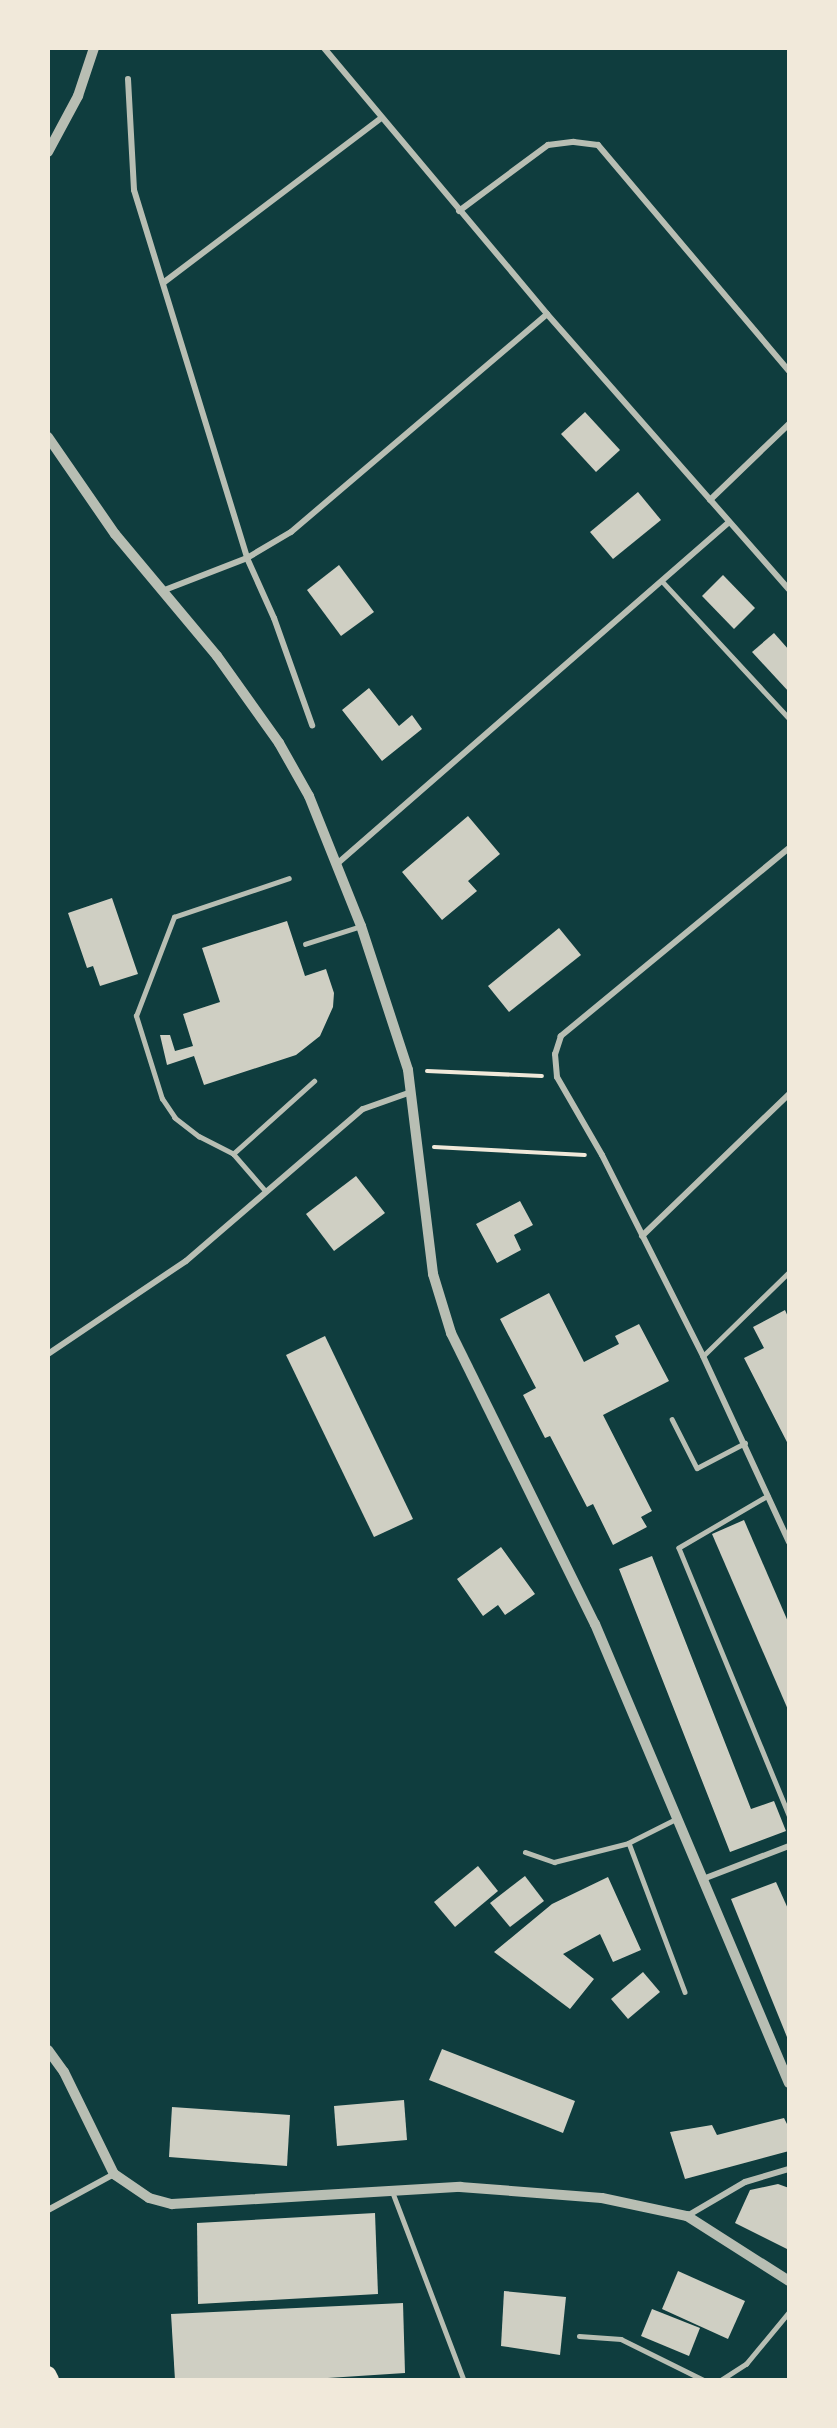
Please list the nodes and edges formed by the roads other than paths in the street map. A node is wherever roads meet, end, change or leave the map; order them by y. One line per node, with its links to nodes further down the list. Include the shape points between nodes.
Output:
1 (94, 48): 5 (street, via 78,96)
2 (324, 48): 4 (street)
3 (128, 79): 7 (street, via 134,190)
4 (381, 118): 6 (street); 7 (street)
5 (48, 152)
6 (459, 212): 8 (street); 9 (street, via 548,145 598,145)
7 (163, 283): 14 (street)
8 (547, 314): 12 (street); 14 (street, via 291,532)
9 (789, 371)
10 (789, 424): 12 (street)
11 (48, 437): 17 (street, via 115,534)
12 (710, 500): 13 (street)
13 (729, 522): 15 (street); 16 (street)
14 (247, 558): 17 (street); 19 (street, via 274,618)
15 (662, 581): 18 (lane); 21 (street)
16 (789, 589)
17 (161, 591): 21 (street, via 217,656 279,743 309,796)
18 (789, 718)
19 (312, 725)
20 (789, 848): 30 (street, via 561,1036 555,1054 557,1077)
21 (338, 863): 23 (street)
22 (289, 878): 28 (lane, via 174,917 136,1016 162,1099 175,1118)
23 (361, 926): 24 (lane); 26 (street)
24 (305, 944)
25 (314, 1081): 28 (lane)
26 (412, 1092): 29 (street, via 363,1109); 39 (street, via 433,1274 452,1334 595,1624)
27 (789, 1094): 30 (street)
28 (233, 1154): 29 (lane)
29 (265, 1191): 32 (street, via 186,1261)
30 (642, 1236): 33 (street)
31 (789, 1272): 33 (lane)
32 (48, 1354)
33 (703, 1356): 35 (street)
34 (672, 1419): 35 (lane, via 697,1468)
35 (745, 1443): 36 (street)
36 (768, 1496): 37 (street); 38 (lane, via 679,1548)
37 (789, 1541)
38 (789, 1815)
39 (678, 1819): 40 (lane); 43 (street)
40 (629, 1843): 42 (lane, via 554,1862); 44 (lane)
41 (789, 1846): 43 (street)
42 (525, 1852)
43 (703, 1879): 46 (street)
44 (685, 1992)
45 (48, 2050): 48 (street, via 64,2072)
46 (789, 2083)
47 (789, 2169): 51 (street, via 745,2182)
48 (114, 2174): 49 (street, via 148,2198 172,2204); 50 (street)
49 (392, 2190): 51 (street, via 513,2189 602,2198); 57 (lane)
50 (48, 2210)
51 (687, 2216): 52 (street)
52 (787, 2277)
53 (789, 2312): 59 (lane, via 746,2364)
54 (579, 2336): 58 (lane, via 621,2339)
55 (48, 2374): 56 (highway)
56 (51, 2380)
57 (465, 2380)
58 (704, 2380)
59 (720, 2380)

